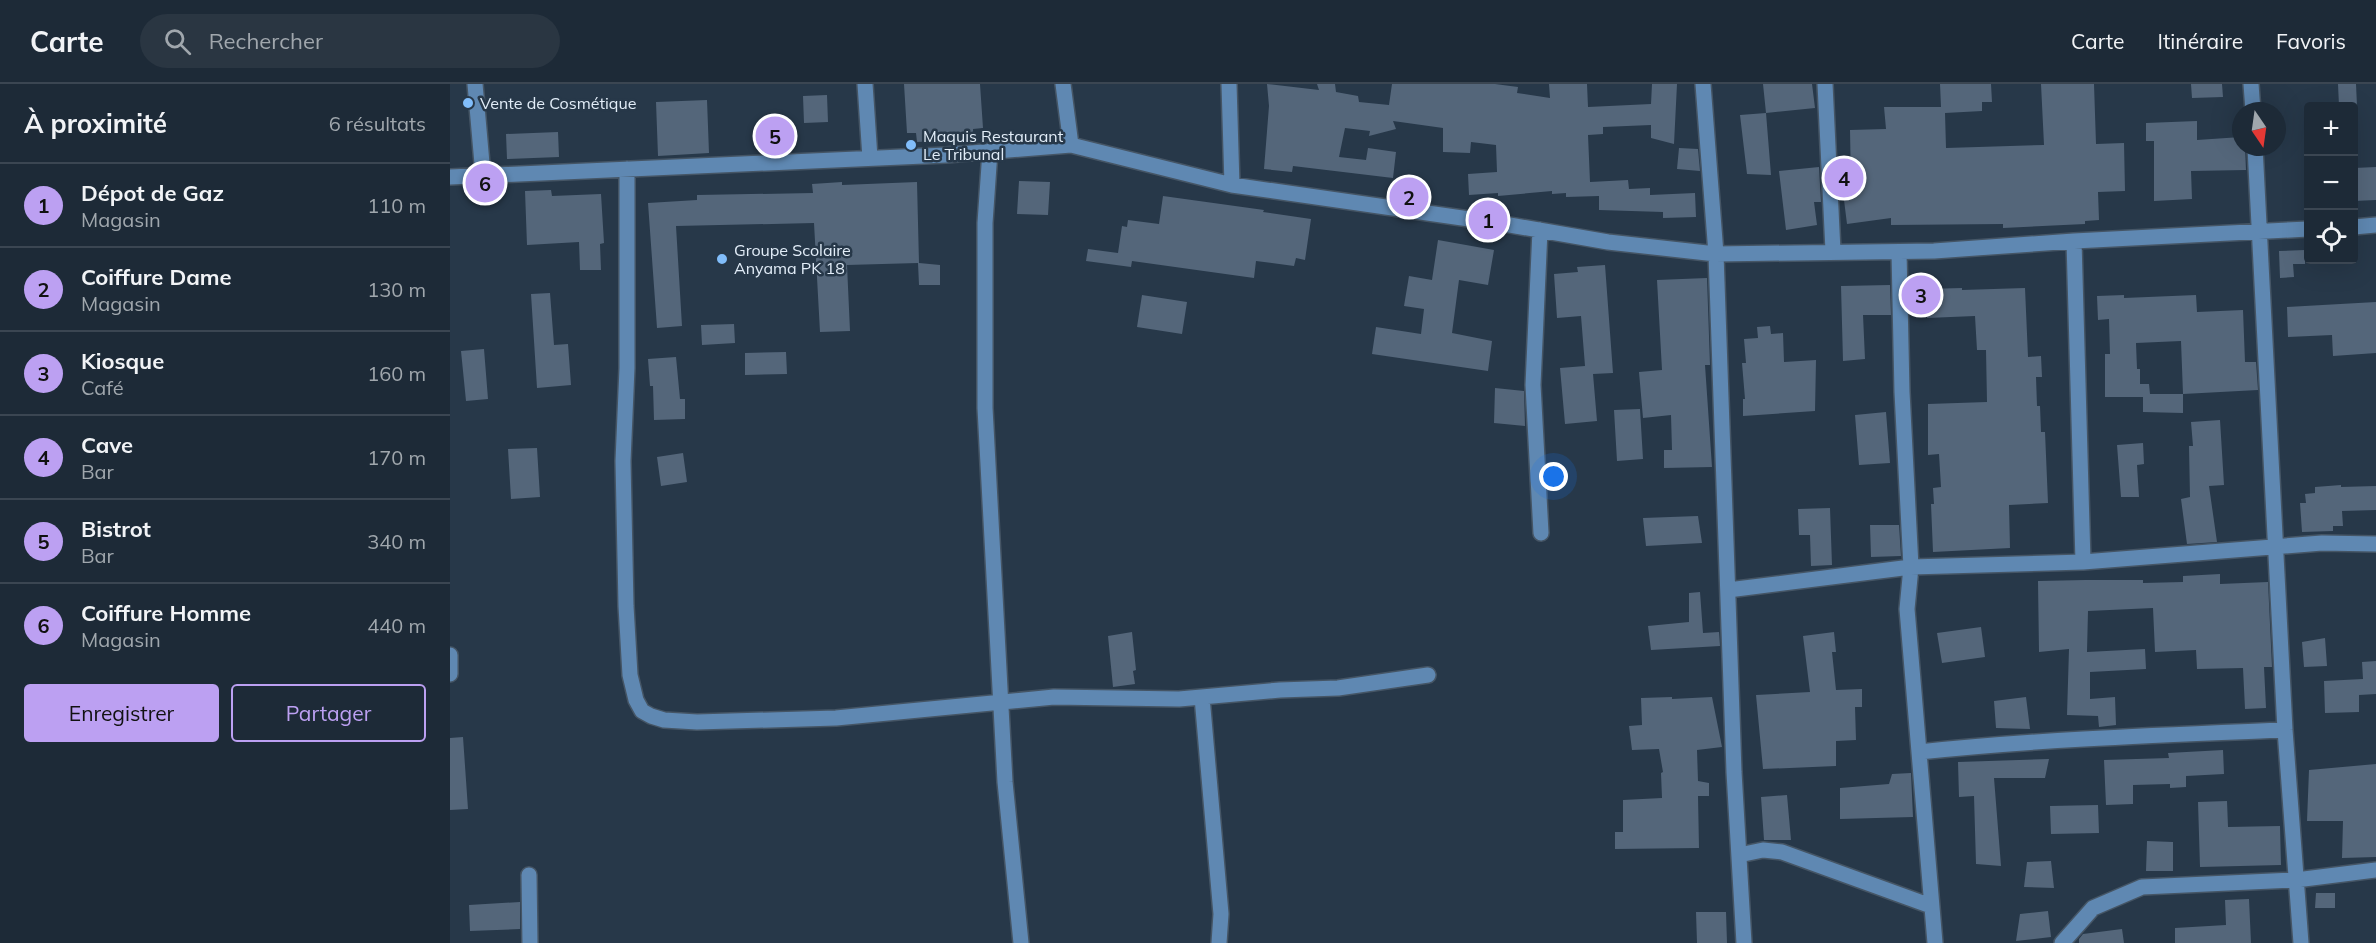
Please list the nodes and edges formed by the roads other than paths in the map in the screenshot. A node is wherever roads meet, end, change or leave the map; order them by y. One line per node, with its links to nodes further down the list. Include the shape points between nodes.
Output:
1 (475, 84): 14 (street)
2 (865, 84): 12 (street)
3 (1063, 84): 9 (street)
4 (1228, 84): 16 (street)
5 (1703, 84): 25 (street)
6 (1825, 84): 23 (street)
7 (2251, 84): 8 (street)
8 (2252, 102)
9 (1071, 146): 10 (street); 16 (street)
10 (990, 151): 12 (street); 36 (street, via 985,223 985,408)
11 (2256, 156): 21 (street)
12 (870, 158): 13 (street)
13 (627, 169): 14 (street); 36 (street, via 623,461 626,606 630,675 642,711 664,720 698,722 836,718)
14 (483, 175): 15 (street)
15 (450, 177)
16 (1232, 185): 20 (street)
17 (2376, 225): 18 (street)
18 (2358, 226)
19 (2304, 229): 21 (street)
20 (1540, 230): 25 (street); 26 (street, via 1533,385)
21 (2261, 231): 22 (street); 28 (street)
22 (2074, 241): 24 (street); 29 (street)
23 (1833, 251): 24 (street); 25 (street)
24 (1899, 252): 30 (street)
25 (1716, 254): 31 (street)
26 (1541, 533)
27 (2376, 544): 28 (street, via 2322,543)
28 (2277, 548): 29 (street); 37 (street)
29 (2083, 562): 30 (street)
30 (1911, 567): 31 (street); 38 (street, via 1907,609)
31 (1728, 590): 39 (street)
32 (450, 655): 33 (street)
33 (450, 674)
34 (1428, 675): 35 (street, via 1338,688)
35 (1202, 697): 36 (street, via 1054,697); 46 (street, via 1221,914)
36 (1000, 702): 45 (street)
37 (2285, 730): 38 (street, via 2107,737); 42 (street)
38 (1919, 752): 43 (street)
39 (1739, 855): 43 (street, via 1763,850 1782,852); 47 (street)
40 (2376, 870): 42 (street)
41 (529, 875): 44 (street)
42 (2296, 880): 49 (street, via 2142,887 2093,908); 50 (street)
43 (1931, 906): 48 (street)
44 (531, 943)
45 (1021, 943)
46 (1219, 943)
47 (1744, 943)
48 (1935, 943)
49 (2062, 943)
50 (2301, 943)

